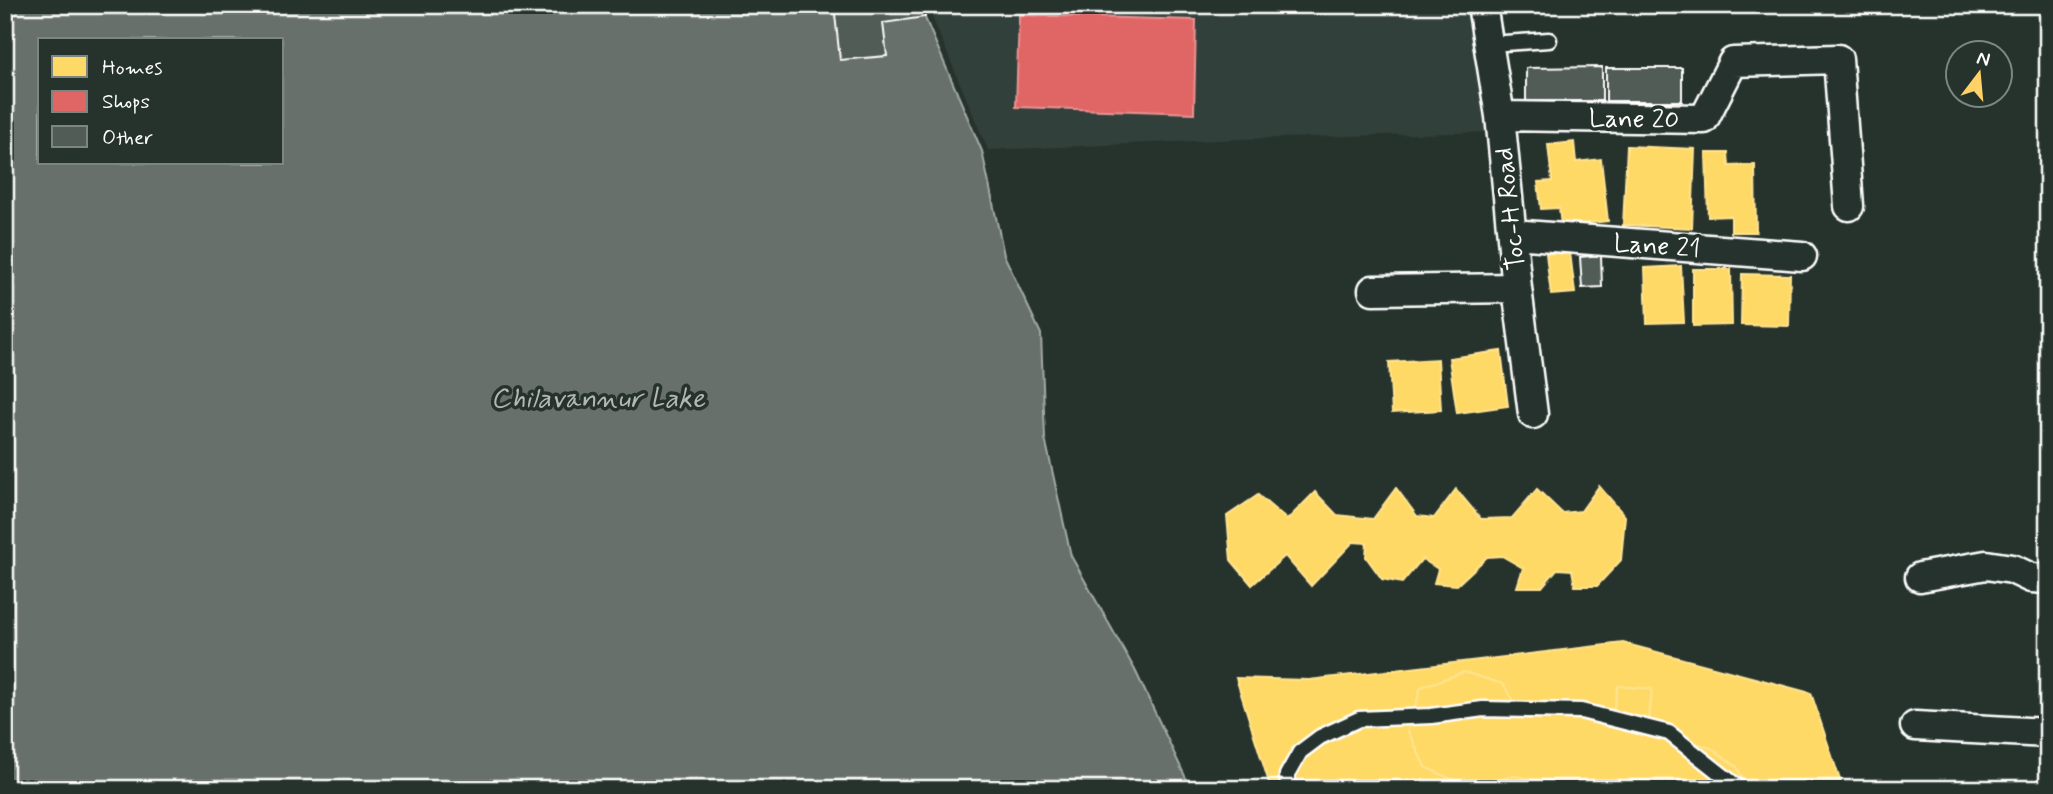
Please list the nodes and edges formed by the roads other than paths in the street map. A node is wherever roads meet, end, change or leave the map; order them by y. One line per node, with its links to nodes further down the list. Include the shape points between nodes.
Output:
1 (1482, 5): 3 (street, Toc-H Road)
2 (1549, 40): 3 (lane)
3 (1489, 44): 4 (street, Toc-H Road)
4 (1500, 116): 5 (street, Lane 20, via 1704,119 1733,62 1838,59); 6 (street, Toc-H Road)
5 (1849, 206)
6 (1512, 234): 7 (street, Lane 21); 8 (street, Toc-H Road)
7 (1802, 256)
8 (1517, 288): 9 (street); 10 (street, Toc-H Road)
9 (1373, 290)
10 (1533, 414)
11 (1920, 577): 12 (street, via 1986,565)
12 (2048, 579)
13 (1915, 726): 14 (street)
14 (2048, 733)
15 (1289, 789): 16 (lane, via 1287,775 1300,752 1359,719 1483,709 1581,711 1669,733)
16 (1740, 789)

